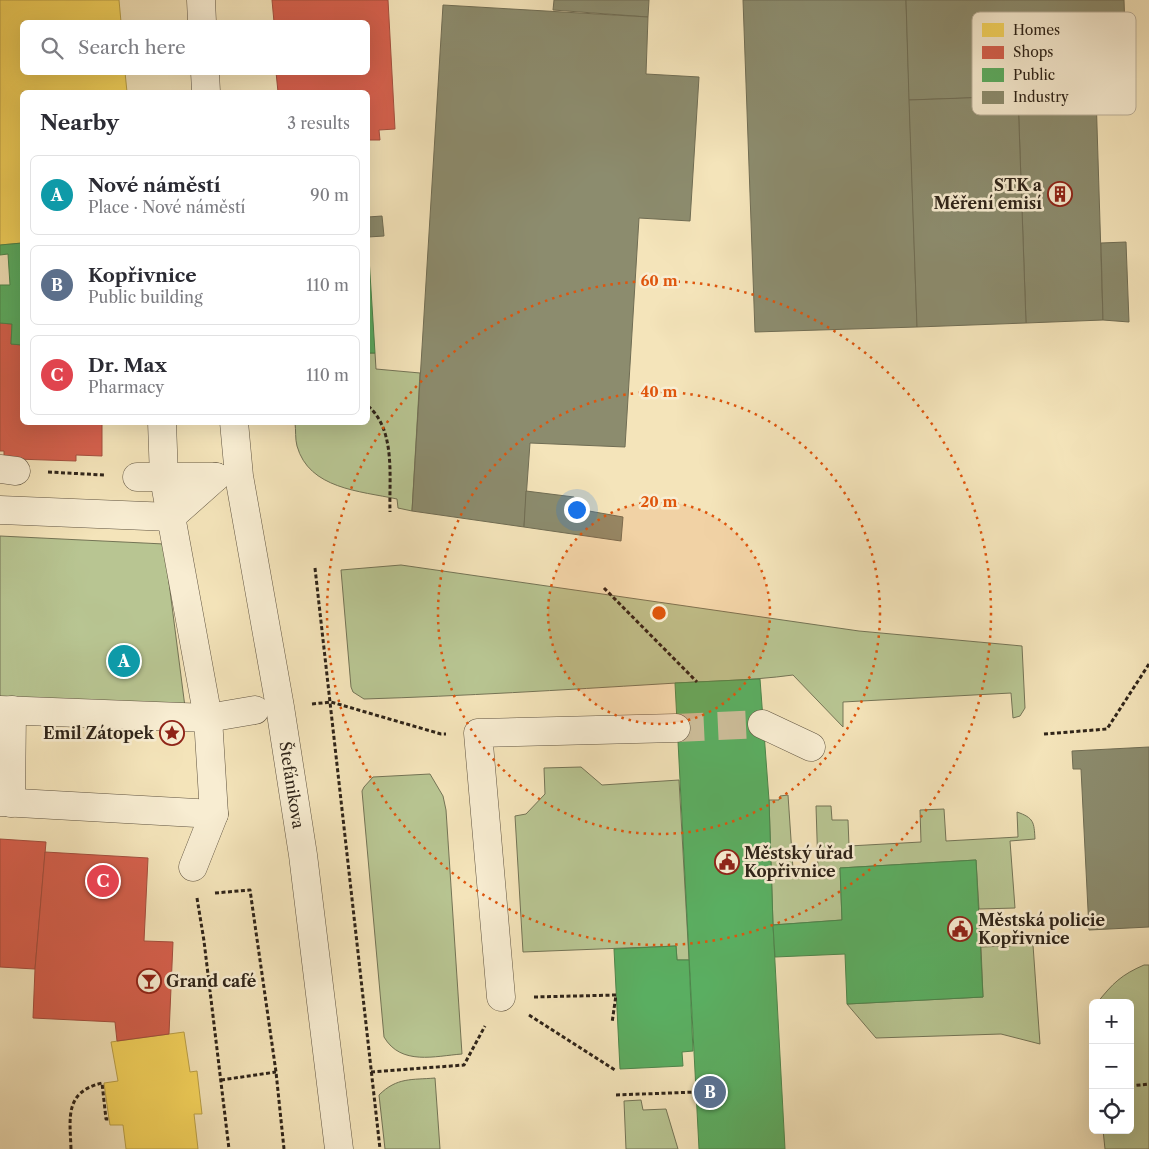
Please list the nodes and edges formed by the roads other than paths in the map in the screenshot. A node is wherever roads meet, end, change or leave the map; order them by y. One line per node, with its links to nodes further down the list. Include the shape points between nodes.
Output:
1 (201, 0): 2 (street)
2 (202, 20)
3 (205, 75): 4 (street)
4 (206, 90)
5 (162, 425): 8 (street)
6 (234, 425): 21 (street, Štefánikova, via 239,476 303,855)
7 (137, 477): 8 (street)
8 (164, 478): 10 (street); 10 (street, via 216,477)
9 (0, 510): 10 (street)
10 (171, 517): 13 (street)
11 (6, 710): 13 (street); 17 (street)
12 (255, 710): 13 (street)
13 (208, 718): 18 (street)
14 (762, 724): 16 (street)
15 (676, 728): 20 (street, via 478,733)
16 (811, 747)
17 (5, 802): 18 (street)
18 (214, 814): 19 (street)
19 (193, 867)
20 (501, 998)
21 (339, 1149)

